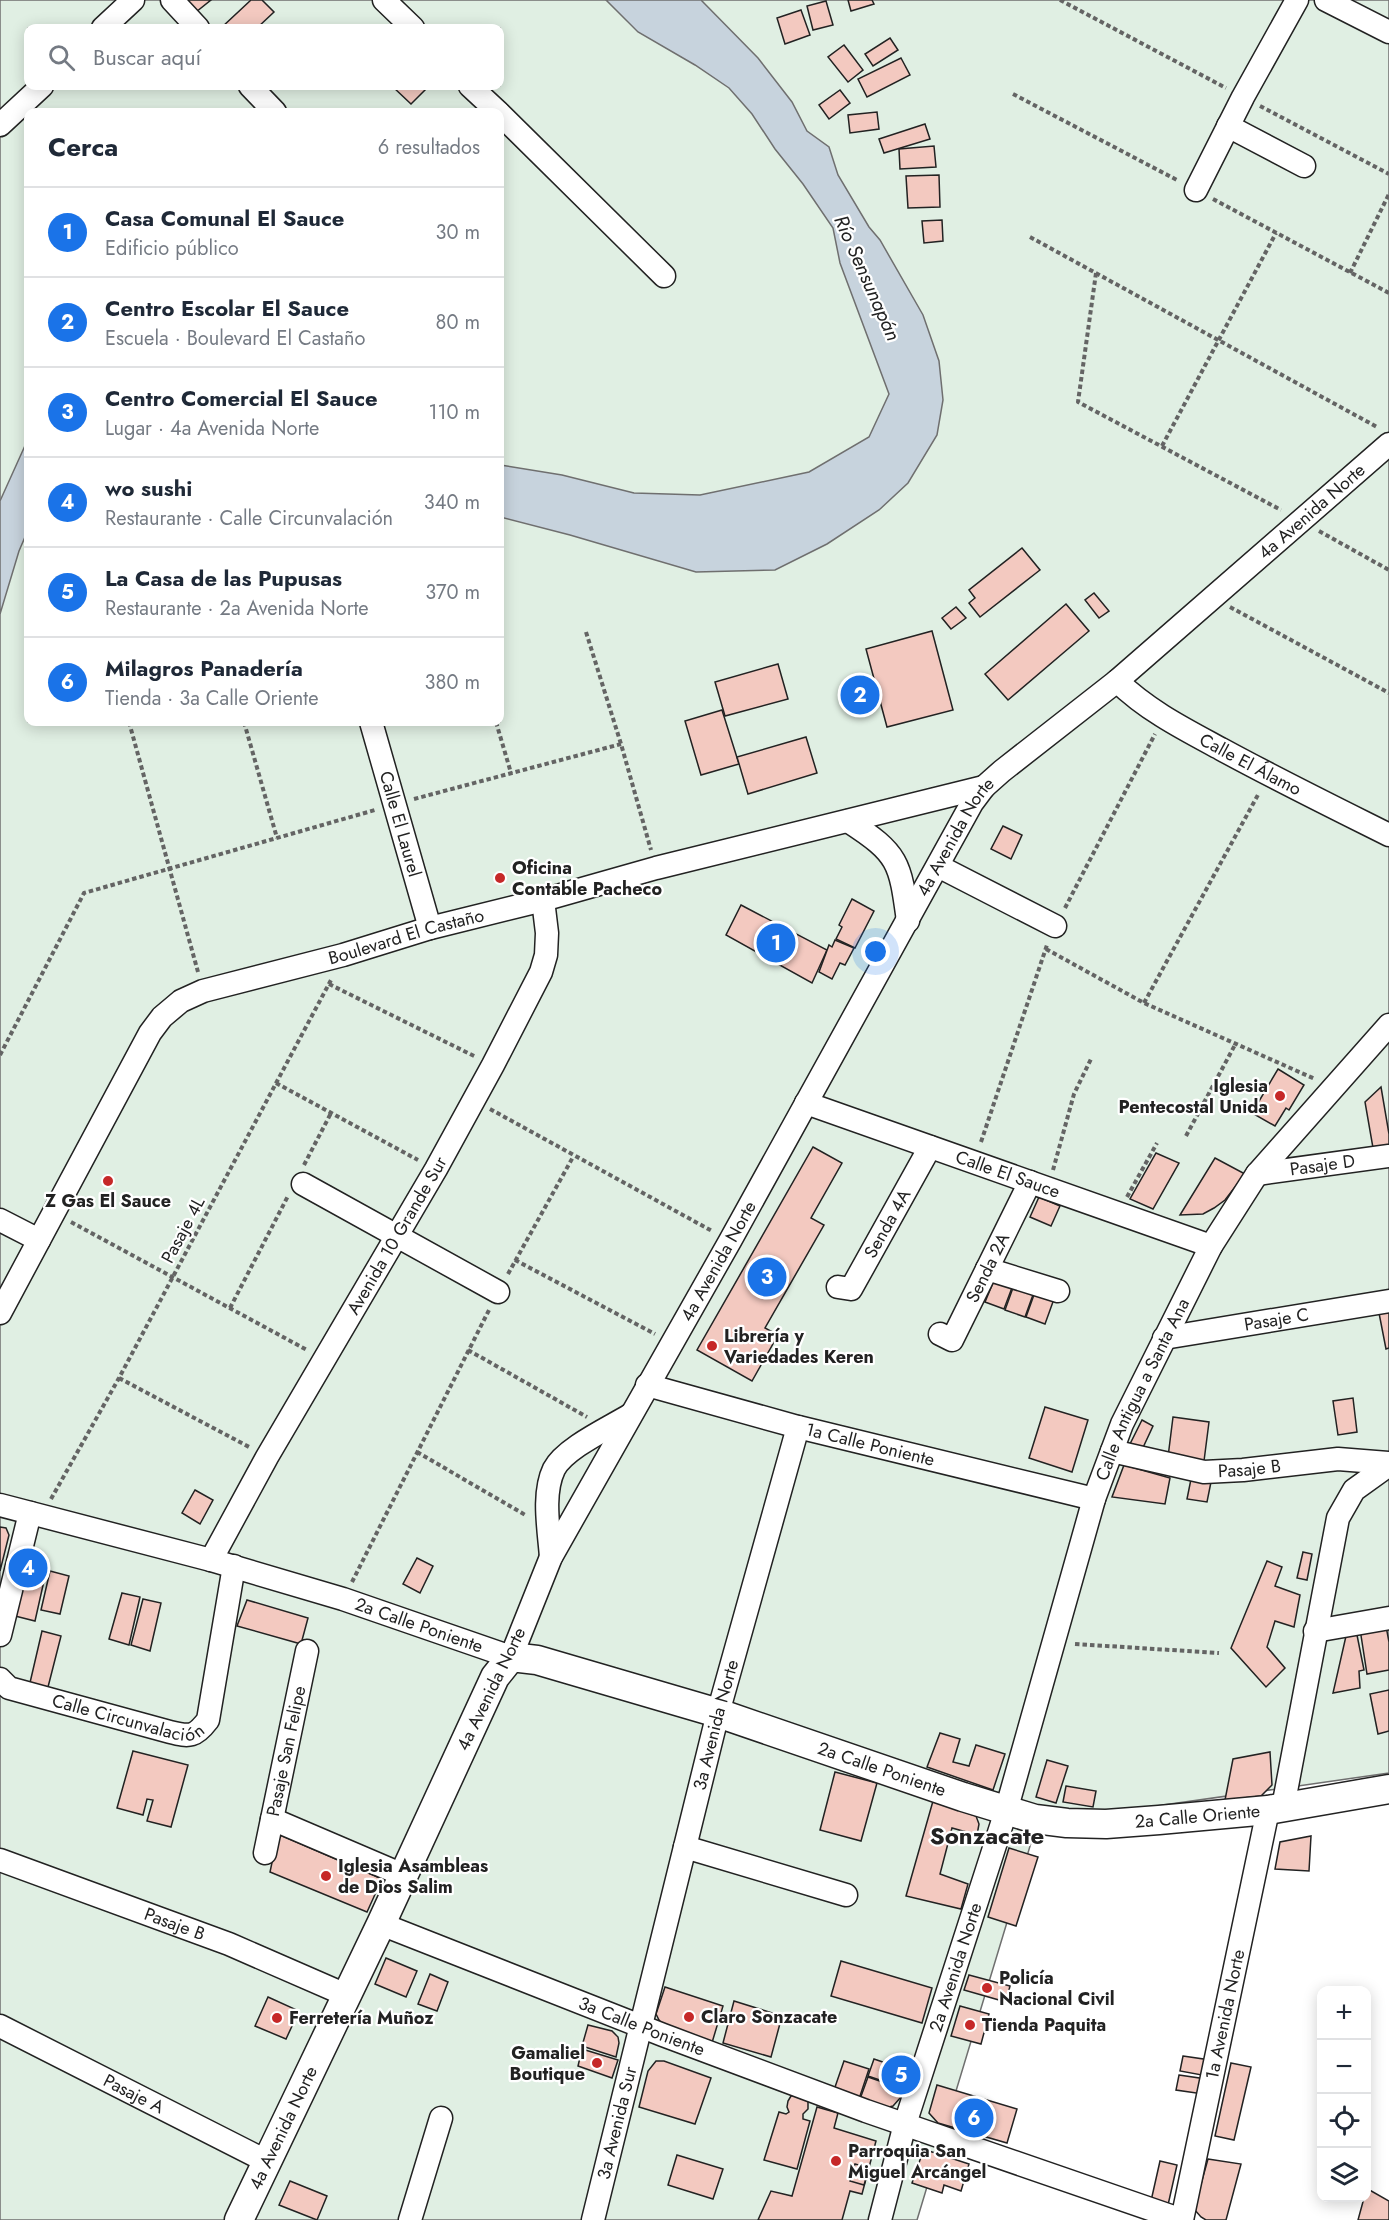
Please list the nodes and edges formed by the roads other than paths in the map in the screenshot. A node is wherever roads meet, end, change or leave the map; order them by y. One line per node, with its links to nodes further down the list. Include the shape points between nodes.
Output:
1 (134, 0): 6 (street)
2 (172, 0): 7 (street)
3 (384, 0): 8 (street)
4 (1297, 0): 17 (street)
5 (1326, 0): 9 (street)
6 (107, 24)
7 (194, 24)
8 (408, 24)
9 (1389, 32)
10 (38, 90): 16 (street)
11 (254, 90): 13 (street)
12 (474, 90): 14 (street)
13 (271, 108)
14 (494, 108)
15 (504, 118): 20 (street)
16 (0, 125)
17 (1228, 126): 18 (street); 19 (street)
18 (1304, 166)
19 (1196, 190)
20 (664, 276)
21 (1384, 436): 22 (street, 4a Avenida Norte, via 1302,521)
22 (1117, 681): 24 (street, 4a Avenida Norte); 26 (street, Calle El Álamo, via 1156,713)
23 (372, 726): 31 (street, Calle El Laurel)
24 (984, 787): 25 (street, Boulevard El Castaño); 27 (street, 4a Avenida Norte)
25 (848, 821): 28 (street, Boulevard El Castaño); 29 (street, via 883,846 895,860 903,881)
26 (1389, 835)
27 (938, 866): 29 (street, 4a Avenida Norte); 30 (street)
28 (543, 900): 31 (street, Boulevard El Castaño); 40 (street, Avenida 10 Grande Sur, via 547,933 541,972 494,1065)
29 (908, 921): 33 (street, 4a Avenida Norte)
30 (1055, 926)
31 (430, 928): 41 (street, Boulevard El Castaño, via 203,991 181,1001 150,1032)
32 (1389, 1025): 36 (street, Calle Antigua a Santa Ana)
33 (806, 1103): 34 (street, Calle El Sauce); 51 (street, 4a Avenida Norte)
34 (930, 1146): 38 (street, Calle El Sauce); 44 (street, Senda 4A, via 851,1289)
35 (1389, 1156): 36 (street, Pasaje D)
36 (1257, 1174): 42 (street, Calle Antigua a Santa Ana)
37 (296, 1185): 40 (street)
38 (1039, 1185): 42 (street, Calle El Sauce); 43 (street, Senda 2A)
39 (0, 1220): 41 (street)
40 (397, 1237): 45 (street); 60 (street, Avenida 10 Grande Sur)
41 (39, 1240): 48 (street, Boulevard El Castaño)
42 (1211, 1246): 50 (street, Calle Antigua a Santa Ana)
43 (987, 1269): 46 (street); 49 (street, Senda 2A, via 952,1340)
44 (838, 1287)
45 (498, 1292)
46 (1058, 1292)
47 (1389, 1301): 50 (street, Pasaje C)
48 (0, 1312)
49 (940, 1334)
50 (1164, 1338): 54 (street, Calle Antigua a Santa Ana)
51 (648, 1385): 52 (street, 4a Avenida Norte); 53 (street, 1a Calle Poniente)
52 (631, 1415): 59 (street, 4a Avenida Norte); 59 (street, via 567,1455 555,1468 549,1487)
53 (798, 1427): 56 (street, 1a Calle Poniente); 68 (street, 3a Avenida Norte)
54 (1112, 1451): 55 (street, Pasaje B, via 1204,1472 1338,1459); 56 (street, Calle Antigua a Santa Ana)
55 (1389, 1464): 63 (street, 1a Avenida Norte, via 1354,1490 1342,1509 1334,1530)
56 (1094, 1499): 71 (street, Calle Antigua a Santa Ana)
57 (0, 1505): 58 (street, 2a Calle Poniente)
58 (36, 1514): 60 (street, 2a Calle Poniente); 64 (street)
59 (551, 1557): 66 (street, 4a Avenida Norte)
60 (211, 1560): 61 (street, 2a Calle Poniente)
61 (234, 1566): 66 (street, 2a Calle Poniente); 67 (street, Calle Circunvalación, via 208,1720 198,1733 186,1736 170,1732 9,1688)
62 (1389, 1618): 63 (street)
63 (1315, 1631): 70 (street, 1a Avenida Norte)
64 (0, 1635)
65 (307, 1651): 72 (street, Pasaje San Felipe)
66 (511, 1657): 68 (main road, 2a Calle Poniente, via 537,1660); 76 (main road, 4a Avenida Norte, via 495,1677)
67 (0, 1679)
68 (718, 1713): 71 (main road, 2a Calle Poniente); 73 (street, 3a Avenida Norte)
69 (1389, 1789): 70 (main road, 2a Calle Oriente)
70 (1275, 1808): 71 (main road, 2a Calle Oriente, via 1106,1824 1056,1822); 89 (street, 1a Avenida Norte)
71 (1006, 1811): 83 (street, 2a Avenida Norte)
72 (272, 1819): 74 (street, Pasaje San Felipe); 76 (street)
73 (685, 1846): 77 (street); 81 (street, 3a Avenida Norte)
74 (265, 1853)
75 (0, 1860): 79 (street, Pasaje B, via 229,1944)
76 (403, 1875): 78 (main road, 4a Avenida Norte)
77 (846, 1894)
78 (381, 1924): 79 (main road, 4a Avenida Norte); 81 (street, 3a Calle Poniente)
79 (346, 1995): 84 (main road, 4a Avenida Norte)
80 (0, 2026): 84 (street, Pasaje A)
81 (641, 2026): 83 (street, 3a Calle Poniente); 87 (street, 3a Avenida Sur)
82 (441, 2118): 86 (street)
83 (905, 2124): 88 (street, 2a Avenida Norte); 89 (street, 3a Calle Poniente)
84 (266, 2161): 85 (main road, 4a Avenida Norte)
85 (239, 2220)
86 (410, 2220)
87 (593, 2220)
88 (880, 2220)
89 (1182, 2220)

